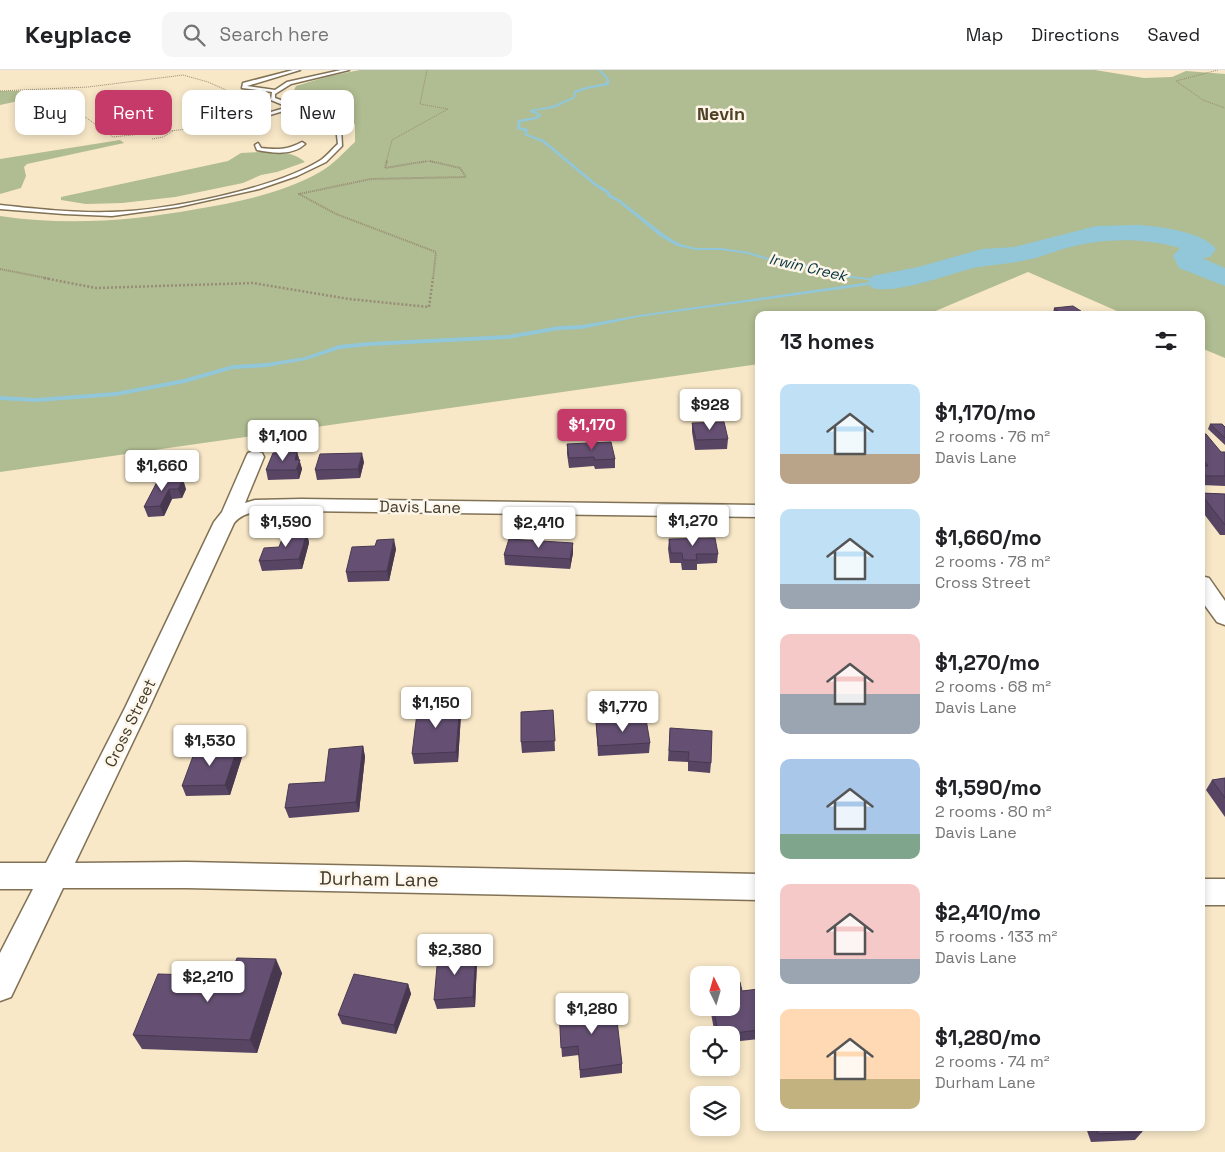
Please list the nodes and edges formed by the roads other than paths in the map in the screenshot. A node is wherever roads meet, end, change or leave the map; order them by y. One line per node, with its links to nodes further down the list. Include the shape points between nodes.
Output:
1 (298, 70): 3 (lane, via 252,81 244,87)
2 (347, 70): 3 (lane, via 289,82)
3 (276, 91): 4 (lane, via 272,98)
4 (281, 102)
5 (341, 135): 8 (lane, via 340,148 323,162 282,179 213,200 129,213 82,214)
6 (302, 144): 7 (lane, via 296,149 285,150 259,149)
7 (258, 145)
8 (0, 207)
9 (255, 457): 11 (street, Cross Street)
10 (755, 511): 11 (street, Davis Lane, via 301,505 256,506)
11 (232, 512): 14 (street, Cross Street, via 224,522)
12 (1205, 589): 13 (street)
13 (1225, 617)
14 (56, 875): 15 (street, Durham Lane); 16 (street, Durham Lane); 19 (street, Cross Street)
15 (0, 876)
16 (755, 887)
17 (1205, 892): 18 (street)
18 (1225, 892)
19 (0, 986)

